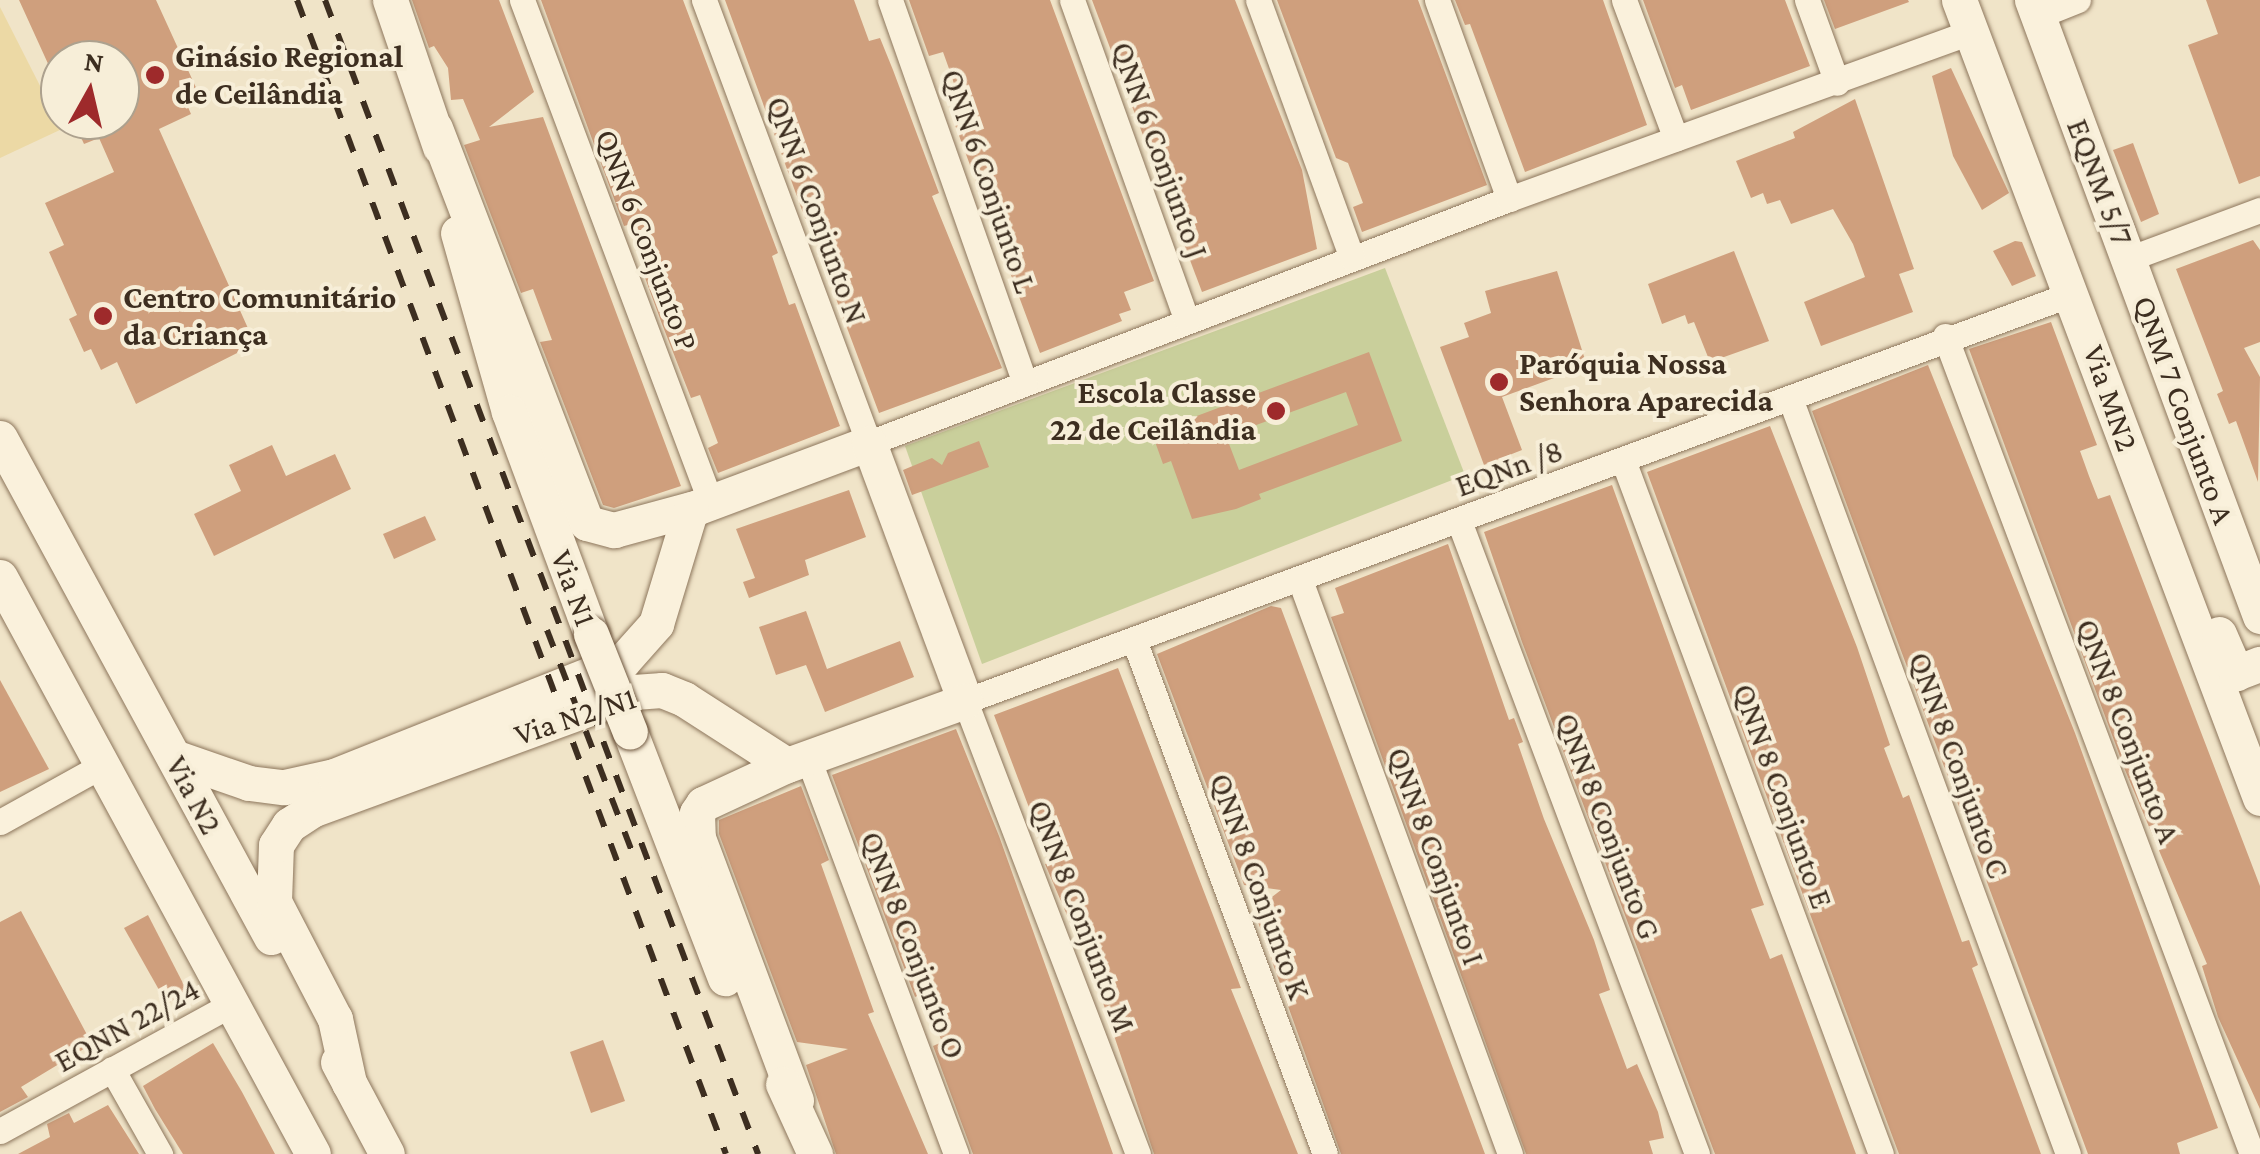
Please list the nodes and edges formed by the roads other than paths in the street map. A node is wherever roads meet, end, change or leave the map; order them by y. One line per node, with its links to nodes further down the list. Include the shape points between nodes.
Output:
1 (390, 0): 14 (main road, Via N1)
2 (522, 0): 30 (street, QNN 6 Conjunto P)
3 (704, 0): 26 (street, QNN 6 Conjunto N)
4 (890, 0): 23 (street, QNN 6 Conjunto L)
5 (1072, 0): 21 (street, QNN 6 Conjunto J)
6 (1258, 0): 18 (street)
7 (1438, 0): 16 (street)
8 (1624, 0): 15 (street)
9 (1807, 0): 13 (street)
10 (2078, 0): 11 (street, EQNM 5/7)
11 (2035, 8): 19 (main road, EQNM 5/7)
12 (1965, 16): 13 (street); 20 (main road, Via MN2)
13 (1837, 82): 15 (street)
14 (436, 128): 30 (main road, via 579,512 600,531); 48 (main road, Via N1, bridge, via 470,294 591,634 746,1028)
15 (1676, 139): 16 (street)
16 (1509, 199): 18 (street)
17 (2260, 210): 19 (street, EQNM 5/7)
18 (1352, 258): 21 (street)
19 (2128, 259): 34 (main road, QNM 7 Conjunto A)
20 (2074, 292): 22 (street, EQNn /8); 28 (main road, Via MN2)
21 (1187, 322): 23 (street)
22 (1946, 336): 24 (street, EQNn /8); 50 (street, QNN 8 Conjunto A)
23 (1026, 383): 26 (street)
24 (1790, 398): 27 (street, EQNn /8); 61 (street, QNN 8 Conjunto C)
25 (0, 438): 36 (main road, Via N2)
26 (869, 443): 30 (main road); 38 (main road)
27 (1623, 460): 31 (street, EQNn /8); 60 (street, QNN 8 Conjunto E)
28 (2134, 464): 37 (main road, via 2177,537 2236,673); 39 (main road, Via MN2)
29 (0, 472): 36 (main road, via 43,556)
30 (701, 506): 40 (main road, via 656,624 623,661 334,776 284,787 249,784)
31 (1459, 521): 33 (street, EQNn /8); 59 (street, QNN 8 Conjunto G)
32 (0, 577): 42 (main road, Via N2)
33 (1300, 580): 35 (street, EQNn /8); 58 (street, QNN 8 Conjunto I)
34 (2260, 616)
35 (1134, 640): 38 (street, EQNn /8); 57 (street, QNN 8 Conjunto K)
36 (118, 654): 40 (main road, Via N2)
37 (2260, 664)
38 (966, 701): 41 (main road); 56 (street, QNN 8 Conjunto M)
39 (2244, 704): 43 (main road, Via MN2)
40 (174, 757): 47 (main road, Via N2)
41 (798, 762): 47 (main road, Via N2/N1, via 662,690 634,692 314,809 289,825 276,845 274,902 334,1019); 48 (main road, via 704,804 696,824); 55 (street, QNN 8 Conjunto O)
42 (102, 765): 44 (street); 45 (main road, Via N2)
43 (2260, 798)
44 (0, 822)
45 (232, 1004): 46 (street, EQNN 22/24); 52 (main road, Via N2)
46 (112, 1070): 49 (street, EQNN 22/24); 51 (street)
47 (350, 1084): 53 (main road, Via N2)
48 (796, 1100): 54 (main road, Via N1)
49 (0, 1131)
50 (2250, 1151)
51 (160, 1154)
52 (313, 1154)
53 (387, 1154)
54 (816, 1154)
55 (956, 1154)
56 (1138, 1154)
57 (1325, 1154)
58 (1510, 1154)
59 (1697, 1154)
60 (1882, 1154)
61 (2068, 1154)

